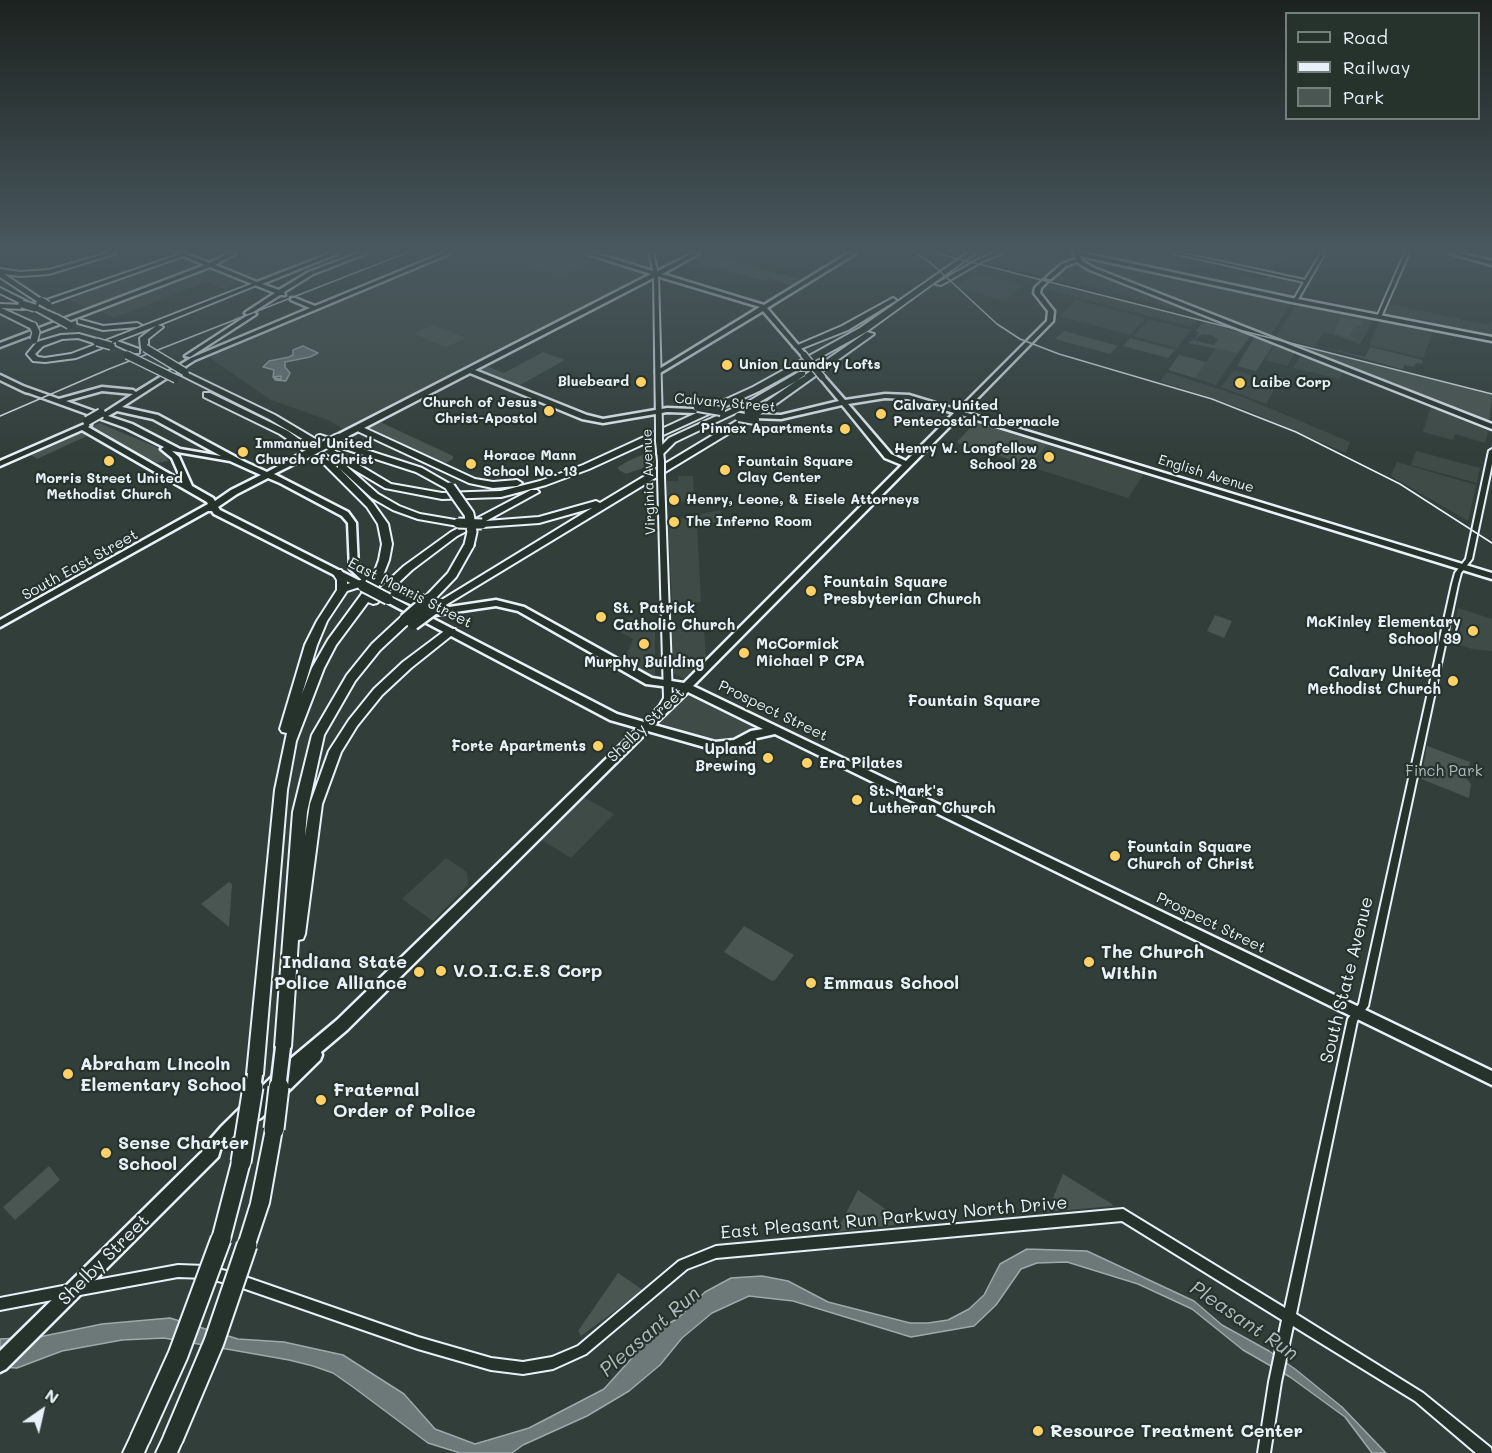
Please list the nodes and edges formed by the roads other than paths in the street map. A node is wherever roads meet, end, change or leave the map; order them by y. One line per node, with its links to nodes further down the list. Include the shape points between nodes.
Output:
1 (23, 321): 7 (highway, bridge, via 36,332 27,354 30,359 43,362 62,360)
2 (64, 321): 26 (main road)
3 (70, 321): 24 (highway)
4 (74, 321): 5 (highway, via 103,328 132,327)
5 (150, 321)
6 (159, 321): 24 (highway, via 69,357 45,360 31,354 38,345 63,337)
7 (165, 321)
8 (174, 321): 33 (highway, bridge, via 144,338 145,348)
9 (238, 321): 37 (main road)
10 (283, 321): 42 (main road, via 193,358)
11 (565, 321): 31 (main road, South East Street)
12 (657, 321): 32 (street, Virginia Avenue)
13 (741, 321): 32 (main road)
14 (775, 321): 22 (main road)
15 (858, 321): 25 (highway)
16 (868, 321): 29 (highway)
17 (876, 321): 29 (highway)
18 (888, 321): 28 (highway)
19 (1050, 321): 45 (main road, Shelby Street)
20 (1224, 321): 51 (main road)
21 (1399, 321): 23 (main road)
22 (790, 339): 25 (highway); 27 (main road)
23 (1492, 339)
24 (105, 342): 33 (highway, bridge, via 127,355); 33 (highway, bridge, via 119,343)
25 (809, 342): 27 (highway)
26 (0, 345)
27 (797, 347): 36 (main road, bridge)
28 (850, 348): 40 (highway); 66 (highway, via 766,407)
29 (829, 350): 30 (highway)
30 (800, 366): 52 (highway, via 539,477 511,484 472,481); 63 (highway)
31 (469, 370): 46 (main road, Calvary Street, via 599,420); 52 (main road, South East Street)
32 (658, 372): 46 (street, Virginia Avenue)
33 (181, 375): 49 (highway); 53 (highway)
34 (0, 377): 35 (main road)
35 (23, 388): 39 (main road); 55 (main road, via 60,408)
36 (831, 388): 41 (main road); 43 (main road, via 831,399)
37 (131, 393): 39 (main road, via 102,389); 44 (main road, via 90,394 78,404); 47 (main road)
38 (912, 398): 41 (main road, Calvary Street, via 885,396); 45 (main road, English Avenue)
39 (55, 400): 44 (main road)
40 (753, 402): 48 (highway); 48 (highway)
41 (845, 404): 43 (main road, Calvary Street); 48 (main road, Calvary Street, via 785,420); 56 (main road)
42 (115, 408): 47 (main road); 54 (main road, via 153,416)
43 (816, 408): 48 (main road, Calvary Street, via 785,416)
44 (84, 412): 55 (main road, via 129,426)
45 (957, 412): 61 (main road, Shelby Street); 69 (main road, English Avenue)
46 (659, 413): 48 (main road, Calvary Street, bridge, via 696,409); 58 (street, Virginia Avenue, bridge)
47 (103, 414): 50 (main road, bridge)
48 (740, 415): 58 (highway, via 672,440)
49 (272, 417): 63 (highway, via 376,481 418,494 501,494); 75 (highway, bridge, via 332,443 424,472 450,487 463,501 472,527 469,545 452,575)
50 (87, 423): 59 (main road); 62 (main road, East Morris Street)
51 (1492, 427)
52 (358, 428): 65 (main road, South East Street, bridge)
53 (283, 432): 66 (highway, bridge, via 336,462 388,504 418,516 458,523 519,523 563,514); 82 (highway, via 328,463 362,497 378,516 386,536 386,553 378,577 332,643)
54 (196, 440): 55 (main road, via 191,448); 60 (main road)
55 (171, 450): 60 (main road); 62 (main road, via 170,463); 67 (main road, East Morris Street, via 183,479)
56 (884, 451): 61 (main road); 64 (main road)
57 (1492, 451): 69 (street, South State Avenue, via 1469,559)
58 (660, 457): 81 (street, Virginia Avenue, bridge)
59 (0, 462)
60 (242, 464): 65 (main road)
61 (906, 464): 64 (main road, Shelby Street)
62 (150, 465): 67 (main road, East Morris Street)
63 (586, 467): 82 (highway, via 473,522 414,563 358,618)
64 (897, 472): 80 (main road, Shelby Street)
65 (266, 475): 68 (main road, South East Street); 72 (main road, via 349,517 354,569)
66 (648, 478): 77 (highway, bridge)
67 (193, 490): 68 (main road, East Morris Street)
68 (213, 505): 70 (main road, East Morris Street, via 217,512); 78 (main road, South East Street)
69 (1463, 567): 71 (main road, English Avenue); 90 (street, South State Avenue, via 1455,584 1365,997)
70 (337, 572): 72 (main road, East Morris Street); 73 (highway)
71 (1492, 576)
72 (362, 583): 73 (highway); 74 (main road, East Morris Street, bridge)
73 (342, 591): 89 (highway, via 311,645 282,741)
74 (390, 596): 75 (main road, Prospect Street); 79 (main road, East Morris Street)
75 (426, 604): 77 (highway, bridge); 79 (main road, Prospect Street, via 446,621); 81 (main road, Prospect Street, via 446,612 489,604 513,605 650,681)
76 (736, 621): 80 (main road)
77 (409, 622): 91 (highway, via 340,706 315,752 300,812)
78 (0, 624)
79 (452, 632): 85 (main road, East Morris Street); 91 (highway, via 378,692 349,729 328,766 313,819)
80 (738, 633): 83 (main road, Shelby Street)
81 (668, 683): 83 (main road, Prospect Street); 84 (street, Virginia Avenue, via 667,700)
82 (311, 685): 89 (highway)
83 (686, 687): 84 (main road, Shelby Street); 87 (main road, Prospect Street)
84 (661, 709): 86 (main road, Shelby Street)
85 (619, 718): 86 (main road, East Morris Street); 88 (main road, via 628,728)
86 (646, 724): 87 (main road, East Morris Street, via 718,746); 88 (main road, Shelby Street)
87 (777, 730): 90 (main road, Prospect Street)
88 (630, 740): 93 (main road, Shelby Street)
89 (283, 774): 97 (highway, bridge, via 255,1074 241,1162 221,1239 178,1355)
90 (1358, 1013): 92 (main road, Prospect Street); 95 (street, South State Avenue)
91 (285, 1015): 98 (highway, bridge, via 274,1129 260,1203 214,1342)
92 (1492, 1078)
93 (74, 1290): 94 (street, East Pleasant Run Parkway North Drive); 95 (street, East Pleasant Run Parkway North Drive, via 178,1271 206,1272 426,1345 491,1364 524,1368 553,1363 582,1350 683,1265 716,1252 1123,1215); 96 (main road, Shelby Street)
94 (0, 1304)
95 (1289, 1317): 99 (street, South State Avenue); 100 (street, East Pleasant Run Parkway North Drive, via 1419,1397)
96 (0, 1364)
97 (136, 1446)
98 (169, 1446)
99 (1264, 1453)
100 (1486, 1453)

